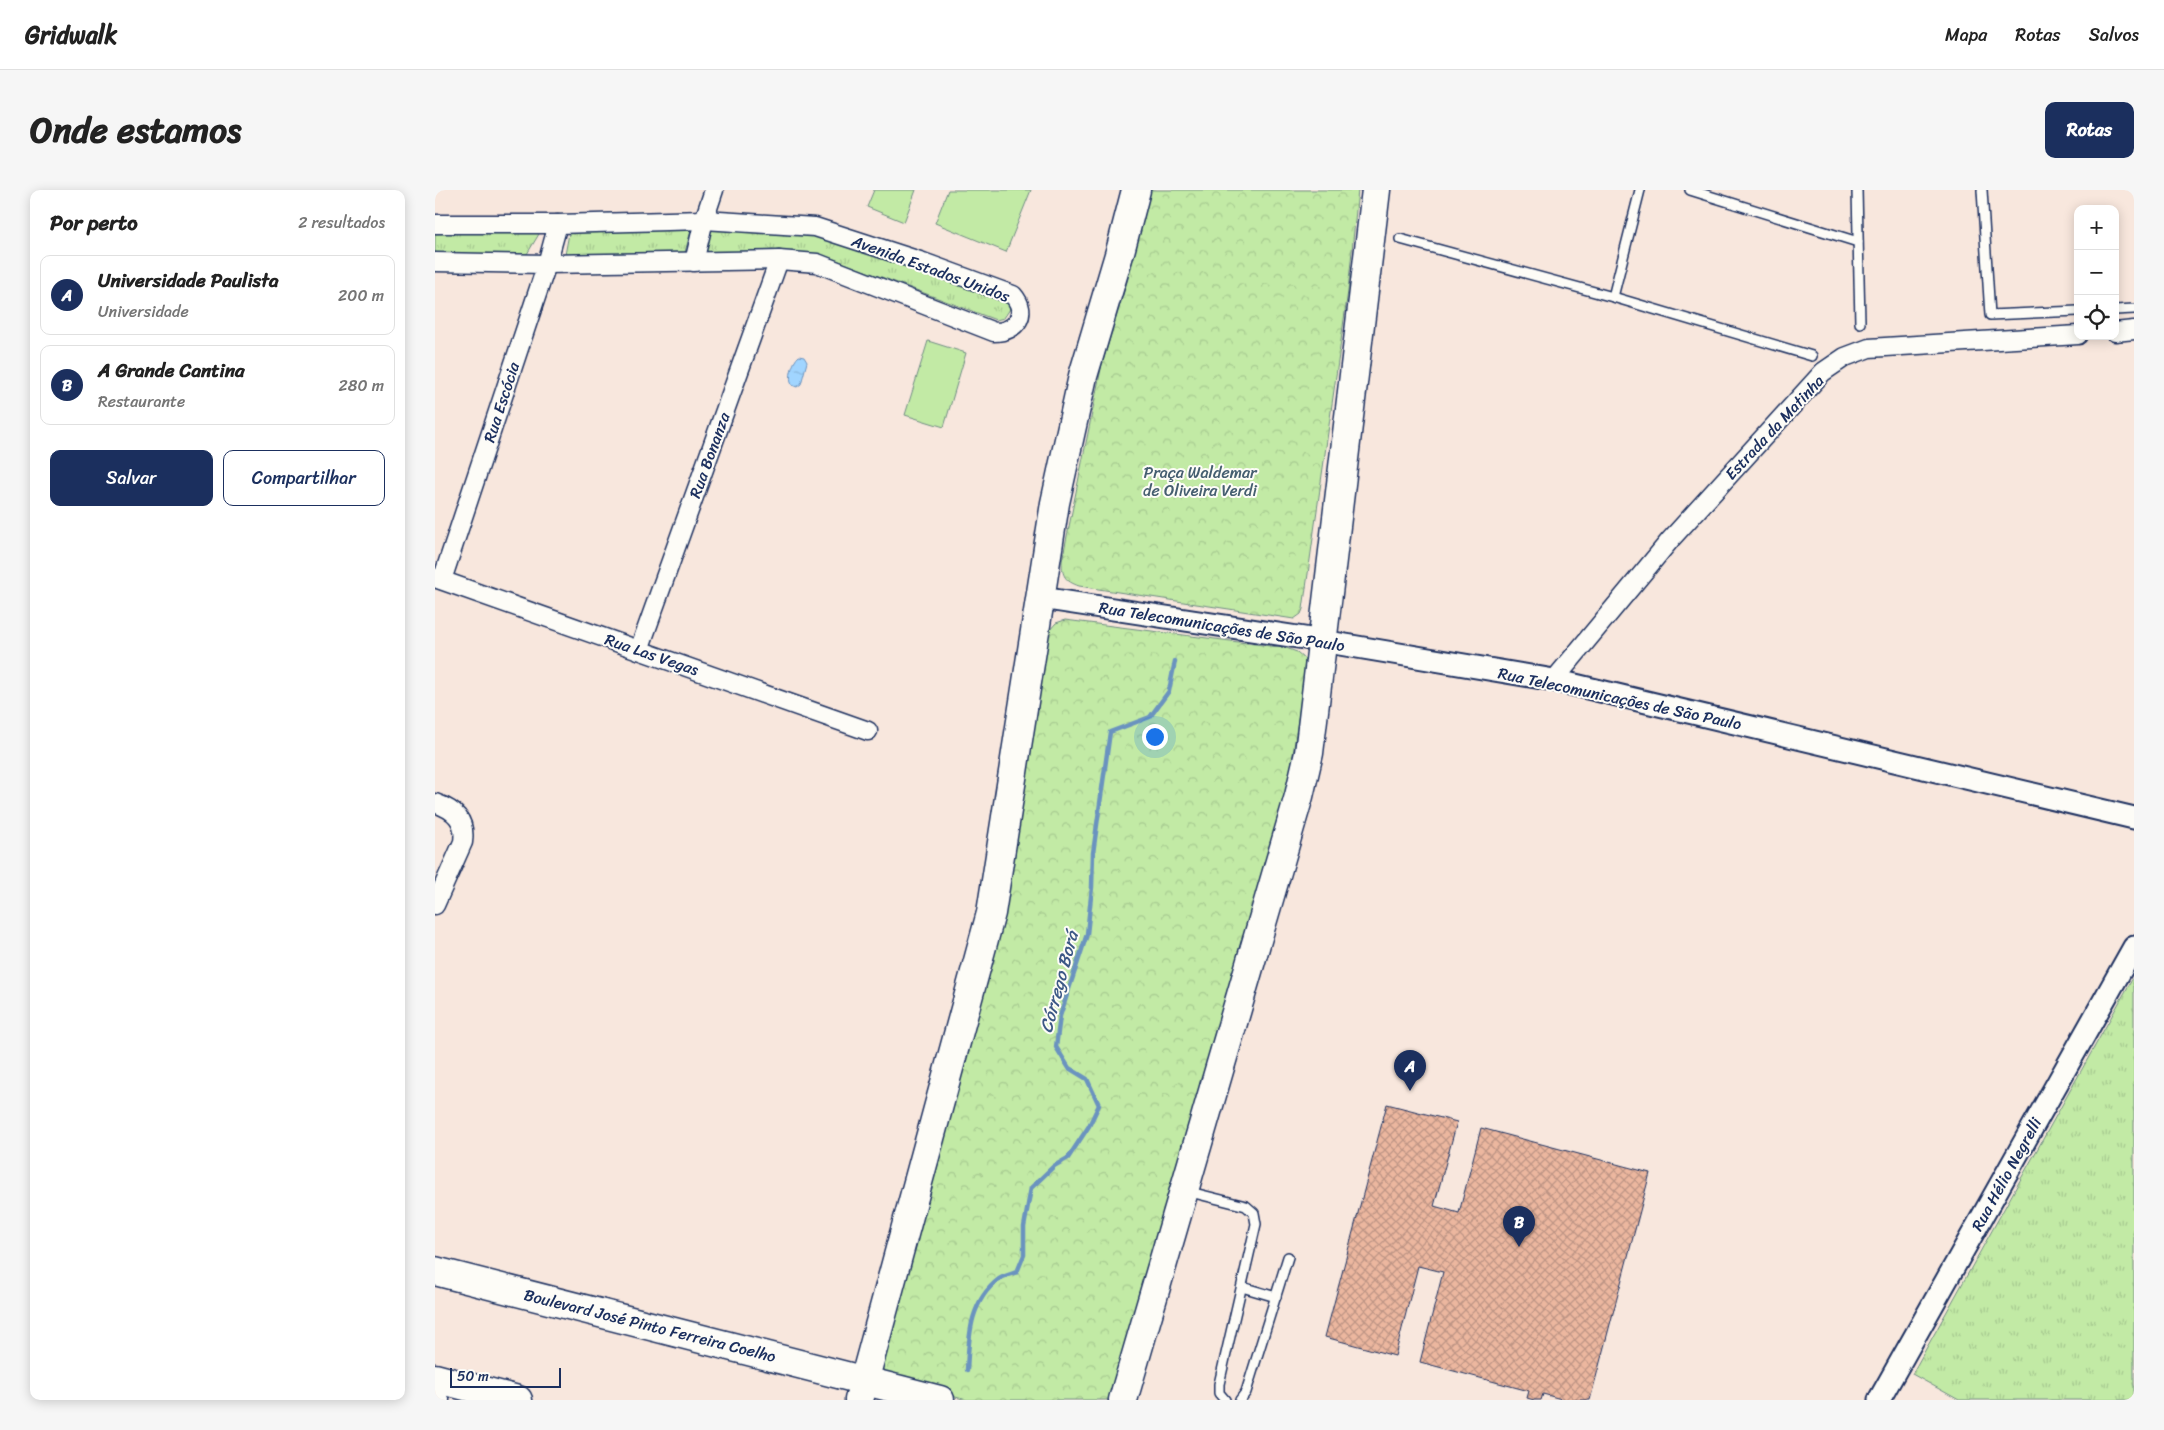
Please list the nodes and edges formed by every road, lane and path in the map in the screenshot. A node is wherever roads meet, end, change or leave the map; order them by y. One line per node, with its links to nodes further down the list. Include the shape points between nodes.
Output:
1 (714, 190): 8 (street)
2 (1135, 190): 27 (main road, via 1083,376 1055,503)
3 (1376, 190): 28 (main road)
4 (1640, 190): 17 (lane)
5 (1690, 190): 12 (lane)
6 (1857, 190): 12 (lane)
7 (1982, 190): 20 (lane, via 1990,315)
8 (704, 220): 10 (street, Avenida Estados Unidos); 13 (street, Avenida Estados Unidos, via 815,227 1013,295 1021,307 1021,314 1011,328 994,332 817,263); 15 (street)
9 (435, 224): 10 (street, Avenida Estados Unidos)
10 (558, 224): 16 (street, Rua Escócia)
11 (1400, 239): 17 (lane)
12 (1858, 242): 21 (lane)
13 (779, 260): 15 (street, Avenida Estados Unidos); 29 (street, Rua Bonanza)
14 (435, 262): 16 (street, Avenida Estados Unidos)
15 (694, 262): 16 (street, Avenida Estados Unidos)
16 (547, 264): 26 (street, Rua Escócia)
17 (1613, 297): 25 (lane)
18 (2134, 309): 19 (lane)
19 (2119, 310)
20 (2074, 311)
21 (1860, 322)
22 (2134, 330): 23 (street)
23 (2119, 332)
24 (2074, 335): 30 (street, Estrada da Matinha, via 1869,348 1845,357 1823,372 1671,539)
25 (1812, 356)
26 (438, 579): 29 (street, Rua Las Vegas)
27 (1041, 598): 28 (street, Rua Telecomunicações de São Paulo); 42 (main road, via 991,912)
28 (1321, 641): 30 (street, Rua Telecomunicações de São Paulo); 36 (main road, via 1309,753 1299,796)
29 (639, 650): 31 (street, Rua Las Vegas)
30 (1554, 680): 33 (street, Rua Telecomunicações de São Paulo)
31 (869, 731)
32 (435, 803): 34 (street, via 456,813 464,832 463,842)
33 (2134, 818)
34 (435, 905)
35 (2134, 947): 50 (street, Rua Hélio Negrelli)
36 (1183, 1190): 39 (lane, via 1246,1206 1254,1213 1256,1224); 47 (main road)
37 (1288, 1257): 40 (lane)
38 (435, 1271): 42 (main road, Boulevard José Pinto Ferreira Coelho)
39 (1242, 1287): 40 (lane); 48 (lane, via 1219,1384 1219,1393)
40 (1276, 1297): 49 (lane, via 1247,1392)
41 (435, 1378): 45 (main road)
42 (862, 1390): 46 (main road, Boulevard José Pinto Ferreira Coelho)
43 (435, 1397): 44 (street)
44 (439, 1400)
45 (518, 1400)
46 (940, 1400)
47 (1123, 1400)
48 (1225, 1400)
49 (1240, 1400)
50 (1879, 1400)

